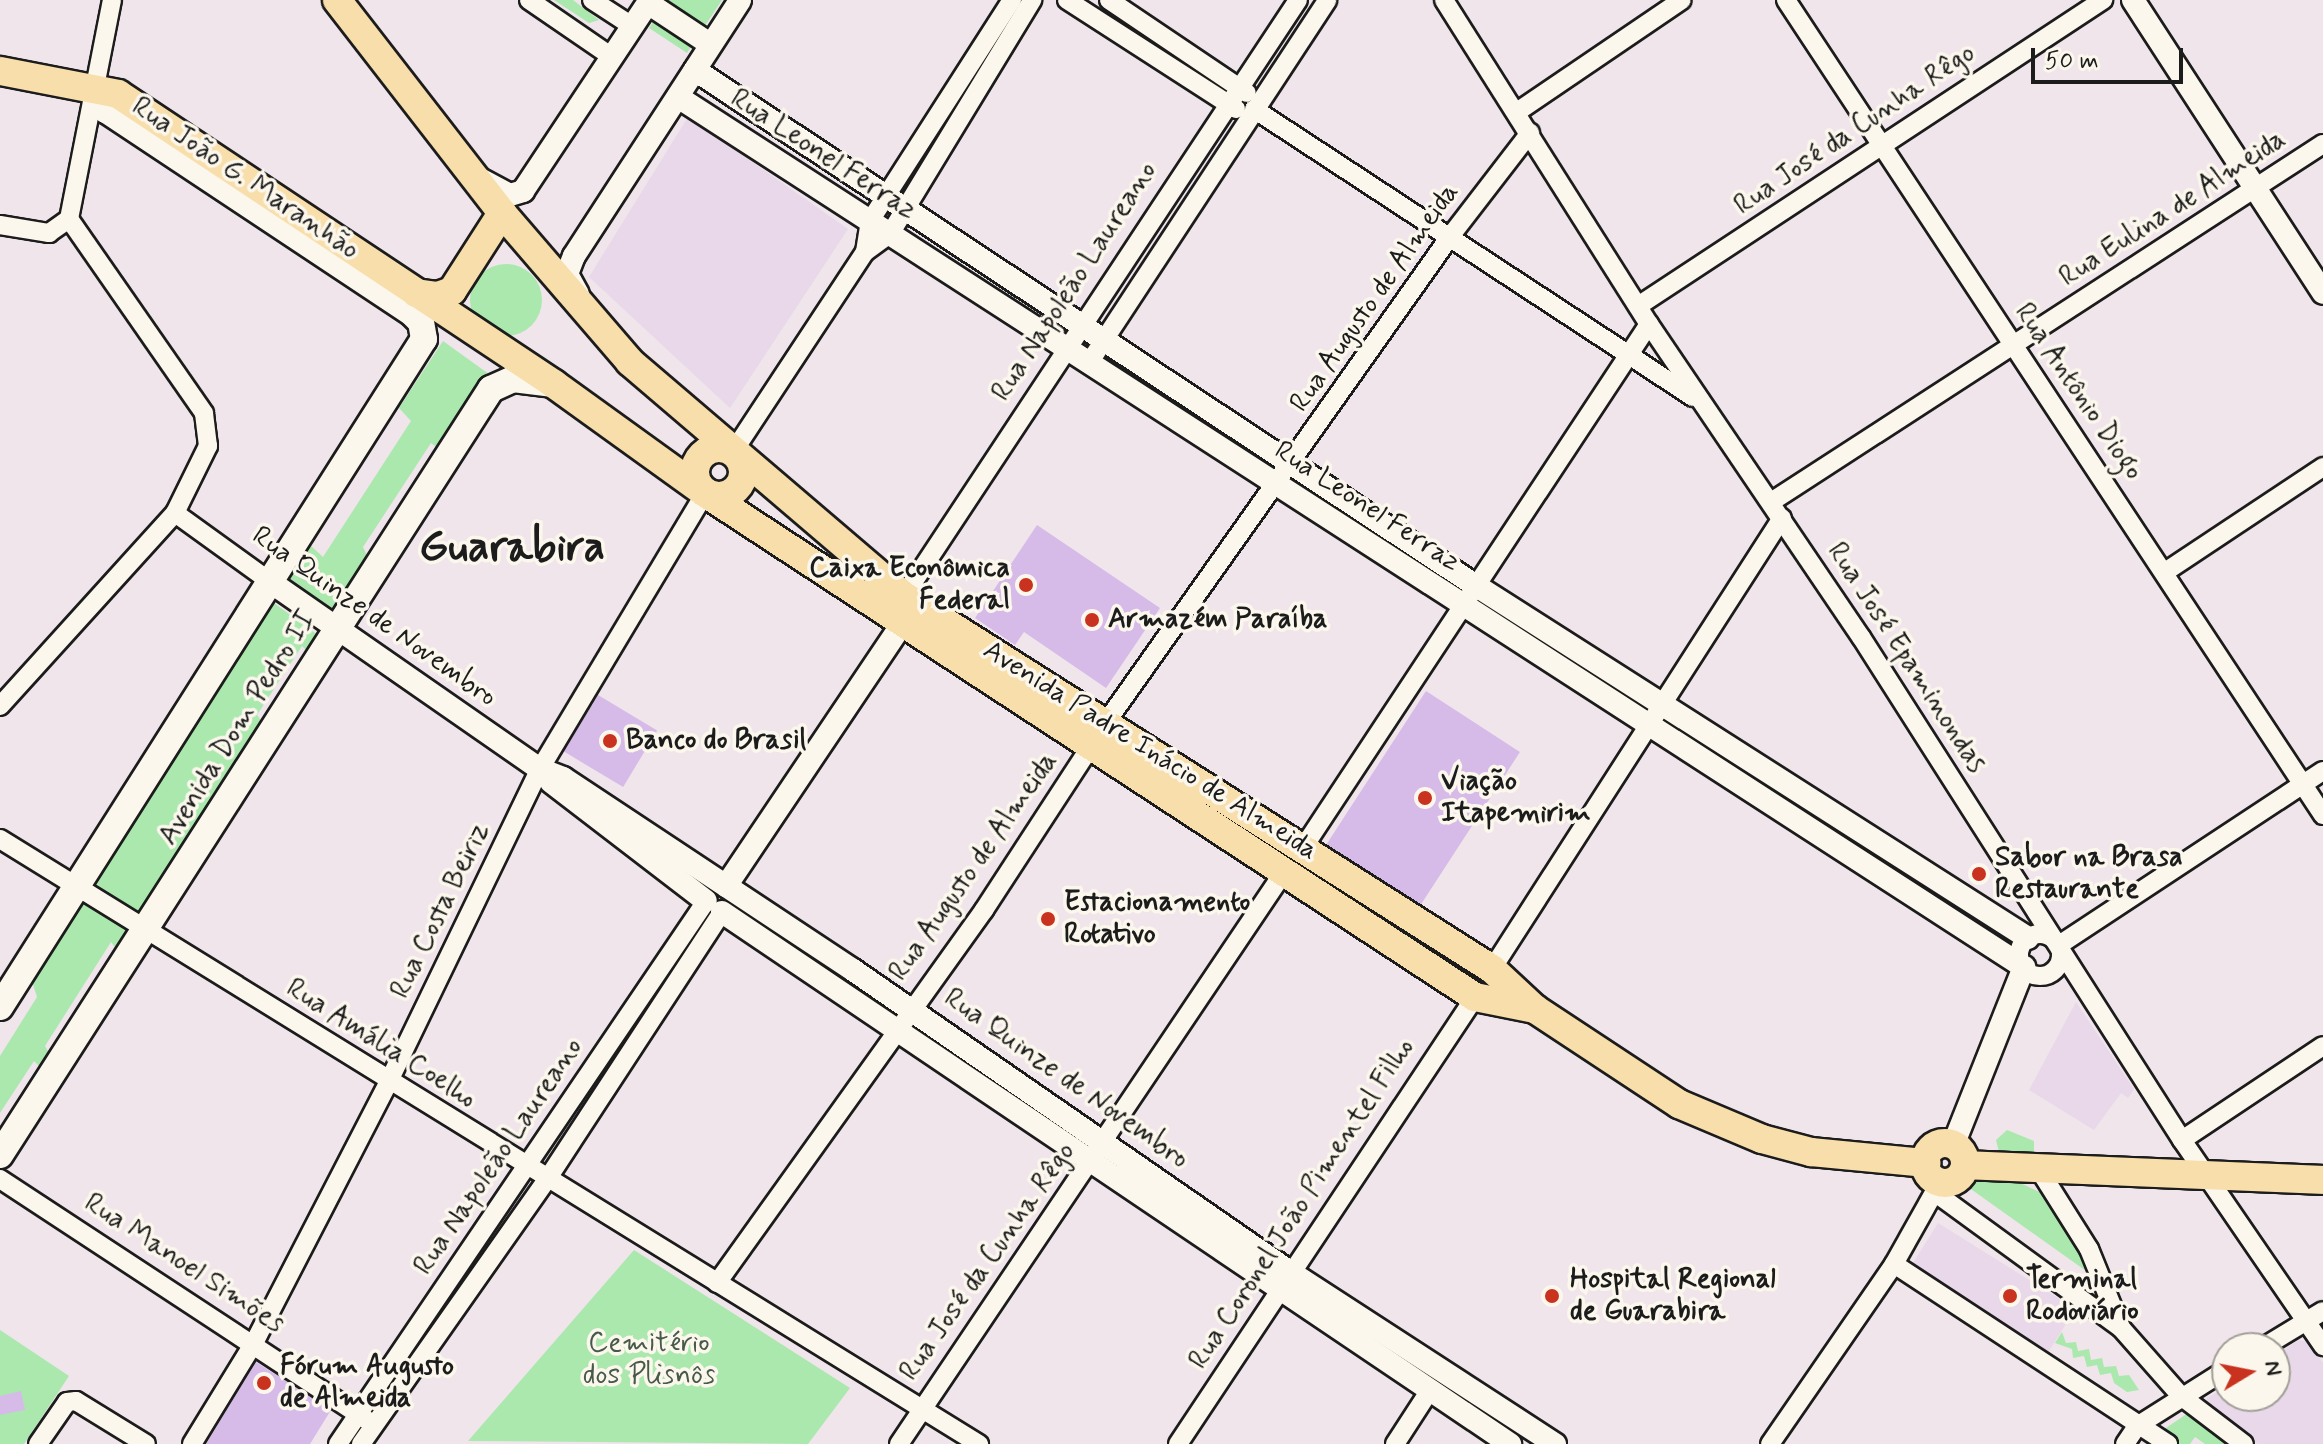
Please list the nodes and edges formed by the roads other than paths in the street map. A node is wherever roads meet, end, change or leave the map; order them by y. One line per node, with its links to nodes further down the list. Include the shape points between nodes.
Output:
1 (112, 0): 24 (street, via 108,40)
2 (337, 0): 32 (main road, Avenida Padre Inácio de Almeida)
3 (529, 0): 20 (street)
4 (592, 0): 18 (street)
5 (740, 0): 19 (street)
6 (1012, 0): 34 (street)
7 (1032, 0): 35 (street)
8 (1067, 0): 26 (street)
9 (1109, 0): 23 (street)
10 (1298, 0): 23 (street, Rua Napoleão Laureano)
11 (1327, 0): 27 (street, Rua Napoleão Laureano)
12 (1444, 0): 28 (street, Rua José Epaminondas)
13 (1682, 0): 28 (street)
14 (1786, 0): 31 (street, Rua Antônio Diogo)
15 (2103, 0): 31 (street, Rua José da Cunha Rêgo)
16 (2133, 0): 33 (street)
17 (649, 2): 18 (street); 19 (street)
18 (632, 26): 20 (street)
19 (710, 44): 21 (street)
20 (612, 57): 32 (street, via 523,191 510,195)
21 (695, 70): 25 (street); 34 (street, Rua Leonel Ferraz)
22 (0, 71): 24 (main road)
23 (1239, 87): 26 (street, Rua Napoleão Laureano); 27 (street)
24 (93, 89): 37 (street); 43 (main road, Rua João G. Maranhão, via 118,94); 50 (main road, Rua João G. Maranhão, via 106,110 412,313 423,327)
25 (678, 97): 38 (street, Rua Leonel Ferraz); 47 (street, via 626,171 567,274)
26 (1228, 104): 27 (street); 48 (street, Rua Napoleão Laureano)
27 (1254, 109): 41 (street); 49 (street, Rua Napoleão Laureano)
28 (1517, 112): 29 (street, Rua José Epaminondas)
29 (1530, 133): 41 (street, Rua Augusto de Almeida); 45 (street, Rua José Epaminondas)
30 (2323, 144): 33 (street, Rua Eulina de Almeida)
31 (1880, 147): 45 (street, Rua José da Cunha Rêgo); 51 (street, Rua Antônio Diogo)
32 (473, 176): 36 (main road, Avenida Padre Inácio de Almeida)
33 (2257, 189): 44 (street); 51 (street, Rua Eulina de Almeida)
34 (884, 199): 35 (street, Rua Leonel Ferraz); 38 (street)
35 (905, 210): 40 (street); 48 (street, Rua Leonel Ferraz)
36 (502, 213): 43 (main road, via 452,291 438,296); 47 (main road, Avenida Padre Inácio de Almeida)
37 (69, 219): 39 (street, via 49,233); 64 (street, via 204,413 208,446)
38 (870, 221): 40 (street, Rua Leonel Ferraz); 42 (street)
39 (0, 225)
40 (890, 234): 42 (street); 52 (street, Rua Leonel Ferraz)
41 (1449, 238): 53 (street); 59 (street, Rua Augusto de Almeida)
42 (865, 252): 58 (street)
43 (416, 293): 54 (main road, Rua João G. Maranhão)
44 (2323, 293)
45 (1638, 306): 46 (street, Rua José Epaminondas)
46 (1649, 324): 53 (street); 57 (street, Rua José Epaminondas)
47 (598, 325): 58 (main road, Avenida Padre Inácio de Almeida, via 630,362)
48 (1081, 327): 49 (street, Rua Leonel Ferraz); 52 (street, Rua Napoleão Laureano)
49 (1102, 341): 55 (street, Rua Napoleão Laureano); 59 (street, Rua Leonel Ferraz)
50 (421, 347): 67 (main road, Avenida Dom Pedro II)
51 (2015, 348): 63 (street, Rua Eulina de Almeida); 66 (street, Rua Antônio Diogo)
52 (1067, 349): 55 (street, Rua Leonel Ferraz); 70 (street, Rua Napoleão Laureano)
53 (1630, 352): 57 (street); 68 (street)
54 (514, 357): 56 (main road, Avenida Padre Inácio de Almeida)
55 (1089, 363): 61 (street, Rua Leonel Ferraz)
56 (554, 384): 62 (main road, Avenida Padre Inácio de Almeida); 71 (main road, Avenida Dom Pedro II, via 513,379 491,389)
57 (1706, 406): 63 (street, Rua José Epaminondas)
58 (733, 452): 62 (main road, via 709,450 697,462 695,479); 70 (main road, Avenida Padre Inácio de Almeida)
59 (1293, 462): 61 (street, Rua Augusto de Almeida); 68 (street, Rua Leonel Ferraz)
60 (2323, 467): 66 (street)
61 (1278, 485): 69 (street, Rua Leonel Ferraz); 75 (street, Rua Augusto de Almeida)
62 (705, 493): 70 (main road, Avenida Padre Inácio de Almeida); 76 (street, Rua Costa Beiriz)
63 (1771, 502): 65 (street, Rua José Epaminondas)
64 (175, 513): 67 (street, Rua Quinze de Novembro); 73 (street)
65 (1782, 518): 72 (street); 88 (street, Rua José Epaminondas)
66 (2165, 572): 78 (street, Rua Antônio Diogo)
67 (272, 583): 71 (street, Rua Quinze de Novembro); 84 (main road, Avenida Dom Pedro II)
68 (1475, 585): 69 (street); 72 (street, Rua Leonel Ferraz)
69 (1462, 604): 74 (street, Rua Leonel Ferraz); 81 (street)
70 (904, 610): 75 (main road, Avenida Padre Inácio de Almeida); 83 (street, Rua Napoleão Laureano)
71 (337, 631): 76 (street, Rua Quinze de Novembro); 86 (main road, Avenida Dom Pedro II)
72 (1660, 704): 74 (street); 87 (street, Rua Leonel Ferraz)
73 (0, 706)
74 (1648, 724): 89 (street, Rua Leonel Ferraz); 90 (street)
75 (1099, 733): 81 (main road, Avenida Padre Inácio de Almeida); 82 (main road, Avenida Padre Inácio de Almeida); 95 (street, Rua Augusto de Almeida, via 984,910)
76 (540, 769): 83 (street, Rua Quinze de Novembro, via 563,778); 85 (street, Rua Quinze de Novembro, via 571,801); 99 (street, Rua Costa Beiriz)
77 (2323, 771): 78 (street)
78 (2302, 784): 79 (street, Rua Antônio Diogo); 88 (street)
79 (2323, 815)
80 (0, 839): 84 (street, Rua Amália Coelho)
81 (1303, 848): 82 (main road, via 1308,857 1305,870 1292,876); 90 (main road, Avenida Padre Inácio de Almeida)
82 (1284, 872): 93 (main road, Avenida Padre Inácio de Almeida); 101 (street, Rua José da Cunha Rêgo)
83 (726, 886): 85 (street, via 733,898); 95 (street, Rua Quinze de Novembro)
84 (76, 889): 86 (street, Rua Amália Coelho); 94 (main road, Avenida Dom Pedro II)
85 (714, 906): 97 (street, Rua Quinze de Novembro); 105 (street, Rua Napoleão Laureano); 108 (street, Rua Napoleão Laureano)
86 (146, 930): 99 (street, Rua Amália Coelho); 102 (main road, Avenida Dom Pedro II)
87 (2028, 938): 88 (street, via 2045,934); 89 (street, via 2021,949)
88 (2059, 945): 91 (street, via 2061,959); 92 (street, Rua José Epaminondas)
89 (2024, 967): 91 (street, via 2035,975); 103 (street)
90 (1492, 969): 93 (main road, via 1482,966 1468,974 1466,984); 96 (main road, Avenida Padre Inácio de Almeida)
91 (2049, 974): 92 (street)
92 (2080, 980): 100 (street, Rua José Epaminondas)
93 (1475, 997): 96 (main road, Avenida Padre Inácio de Almeida); 113 (street, Rua Coronel João Pimentel Filho)
94 (0, 1007)
95 (910, 1008): 97 (street, Rua Augusto de Almeida); 101 (street, Rua Quinze de Novembro)
96 (1535, 1009): 110 (main road, Avenida Padre Inácio de Almeida, via 1679,1104 1749,1135)
97 (898, 1029): 104 (street, Rua Quinze de Novembro); 114 (street, Rua Augusto de Almeida)
98 (2323, 1046): 100 (street)
99 (388, 1083): 105 (street, Rua Amália Coelho); 119 (street, Rua Costa Beiriz)
100 (2182, 1140): 107 (street, Rua José Epaminondas)
101 (1106, 1142): 104 (street, Rua José da Cunha Rêgo); 113 (street, Rua Quinze de Novembro)
102 (0, 1155)
103 (1959, 1155): 106 (main road); 110 (main road, via 1934,1147)
104 (1091, 1163): 113 (street, Rua Quinze de Novembro); 124 (street, Rua José da Cunha Rêgo)
105 (530, 1167): 108 (street, Rua Amália Coelho); 125 (street, Rua Napoleão Laureano)
106 (2038, 1168): 107 (main road); 117 (street, via 2089,1249)
107 (2207, 1177): 111 (main road); 116 (street, Rua José Epaminondas)
108 (548, 1178): 114 (street, Rua Amália Coelho); 126 (street, Rua Napoleão Laureano)
109 (0, 1179): 119 (street, Rua Manoel Simões)
110 (1934, 1180): 112 (street); 117 (street)
111 (2323, 1180)
112 (1894, 1264): 127 (street); 139 (street)
113 (1284, 1280): 122 (street, Rua Quinze de Novembro); 135 (street, Rua Coronel João Pimentel Filho); 138 (street, Rua Quinze de Novembro)
114 (717, 1283): 124 (street, Rua Amália Coelho)
115 (2323, 1311): 116 (street)
116 (2307, 1321): 118 (street); 120 (street, Rua José Epaminondas)
117 (2121, 1328): 123 (street)
118 (2289, 1332)
119 (255, 1341): 125 (street, Rua Manoel Simões); 130 (street, Rua Costa Beiriz)
120 (2323, 1346)
121 (2211, 1378): 123 (street)
122 (1430, 1390): 136 (street); 137 (street, Rua Quinze de Novembro)
123 (2181, 1396): 127 (street); 142 (street)
124 (921, 1406): 133 (street, Rua José da Cunha Rêgo); 134 (street, Rua Amália Coelho)
125 (357, 1414): 126 (street, Rua Manoel Simões); 131 (street, Rua Napoleão Laureano)
126 (376, 1424): 132 (street, Rua Napoleão Laureano)
127 (2137, 1426): 140 (street); 141 (street)
128 (38, 1444): 129 (street, via 67,1402 89,1407)
129 (146, 1444)
130 (192, 1444)
131 (338, 1444)
132 (361, 1444)
133 (899, 1444)
134 (979, 1444)
135 (1178, 1444)
136 (1395, 1444)
137 (1510, 1444)
138 (1555, 1444)
139 (1770, 1444)
140 (2125, 1444)
141 (2168, 1444)
142 (2244, 1444)

